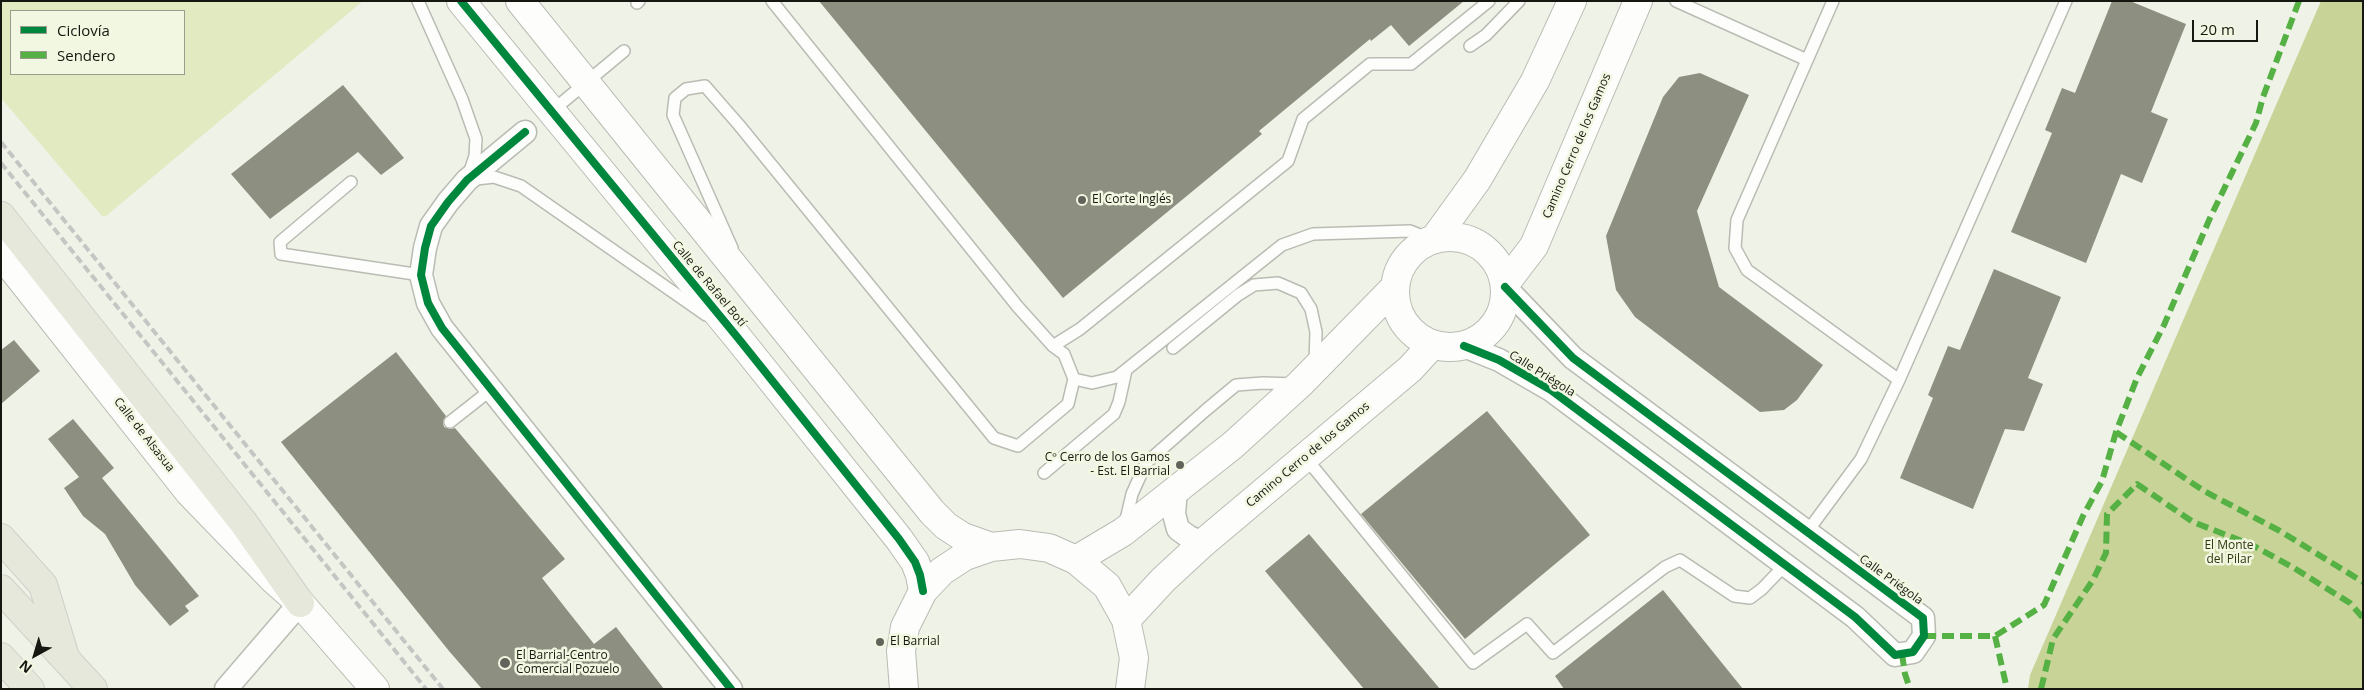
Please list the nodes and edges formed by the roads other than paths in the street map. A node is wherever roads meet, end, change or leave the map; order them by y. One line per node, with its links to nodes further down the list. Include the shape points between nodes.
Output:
1 (418, 1): 18 (lane, via 462,99 476,139 475,156)
2 (461, 1): 16 (street, Calle de Rafael Botí)
3 (520, 1): 15 (street)
4 (772, 1): 28 (lane, via 1018,307)
5 (1489, 1): 28 (lane, via 1411,64 1370,64 1303,119 1288,161 1080,329)
6 (1519, 1): 12 (lane)
7 (1572, 1): 21 (street, via 1535,81 1477,180)
8 (1638, 1): 25 (street, Camino Cerro de los Gamos, via 1534,246)
9 (1676, 1): 14 (lane)
10 (1833, 1): 14 (lane)
11 (2066, 1): 35 (lane)
12 (1470, 46)
13 (624, 51): 15 (lane)
14 (1808, 60): 35 (lane, via 1736,220 1735,248 1747,270)
15 (586, 83): 16 (lane); 24 (street)
16 (552, 111): 30 (street, Calle de Rafael Botí)
17 (525, 132): 18 (street)
18 (467, 180): 23 (street, via 431,226); 30 (lane, via 494,177 521,186)
19 (351, 182): 23 (lane, via 280,242 281,254)
20 (1, 216): 51 (highway, via 243,522)
21 (1434, 239): 25 (street, via 1454,237 1472,241 1488,252 1499,267); 26 (street, via 1416,248 1405,259); 32 (lane, via 1410,232 1313,234 1282,245)
22 (1, 254): 51 (street, Calle de Alsasua, via 189,492)
23 (421, 275): 36 (street, via 428,303 442,328)
24 (748, 284): 34 (lane, via 673,115 675,98 686,89 705,86 994,438 1018,446 1068,404); 39 (street)
25 (1505, 286): 29 (street, via 1499,319 1490,331); 43 (street, Calle Priégola, via 1573,358)
26 (1394, 288): 27 (street, via 1396,306 1404,323 1416,336); 33 (street)
27 (1432, 345): 29 (street); 38 (street, Camino Cerro de los Gamos, via 1410,369)
28 (1053, 346): 34 (lane, via 1064,354)
29 (1464, 346): 48 (street, Calle Priégola, via 1499,360 1551,390)
30 (746, 348): 39 (street, via 776,371 871,488 880,492 888,488); 50 (street, Calle de Rafael Botí, via 915,562)
31 (1173, 348): 33 (lane, via 1254,285 1278,283 1301,293 1311,309 1316,332)
32 (1126, 370): 34 (lane, via 1117,378 1092,383); 40 (lane, via 1114,414)
33 (1308, 376): 41 (street, via 1233,445); 42 (lane, via 1236,385 1193,421 1146,463 1132,494)
34 (1074, 379)
35 (1899, 380): 43 (lane, via 1861,459)
36 (492, 389): 37 (lane); 59 (street)
37 (450, 422)
38 (1304, 456): 45 (street, Camino Cerro de los Gamos); 48 (lane, via 1473,663 1527,624 1554,653 1664,567 1680,560 1734,596 1750,598)
39 (896, 469): 46 (street, via 946,526 963,537)
40 (1044, 473)
41 (1176, 489): 42 (street); 45 (street, via 1174,514 1178,529)
42 (1123, 532): 47 (street)
43 (1807, 532): 48 (street, Calle Priégola, via 1923,618 1924,636 1913,652 1895,655 1855,617)
44 (1, 538): 54 (highway, via 43,585)
45 (1204, 543): 52 (street, Camino Cerro de los Gamos)
46 (991, 547): 47 (street, via 1030,545 1049,548); 50 (street, via 955,562)
47 (1076, 560): 52 (street, via 1106,586)
48 (1784, 566)
49 (1, 589): 54 (highway)
50 (923, 591): 60 (street, via 905,627 901,651)
51 (300, 603): 57 (street); 58 (street, Calle de Alsasua)
52 (1126, 620): 61 (street, via 1134,658)
53 (1, 657): 55 (highway)
54 (65, 658): 56 (highway)
55 (30, 689)
56 (93, 689)
57 (226, 689)
58 (375, 689)
59 (731, 689)
60 (904, 689)
61 (1130, 689)

